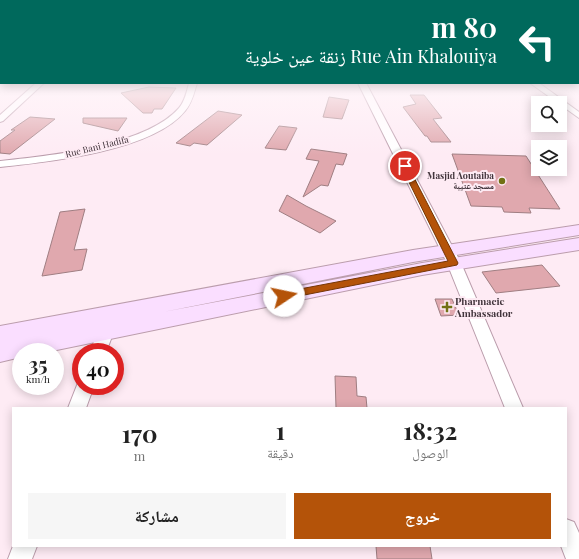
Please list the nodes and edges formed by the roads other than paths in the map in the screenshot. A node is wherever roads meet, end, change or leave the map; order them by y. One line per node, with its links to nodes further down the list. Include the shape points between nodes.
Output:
1 (18, 103): 6 (street)
2 (187, 103): 7 (street, Rue Bani Hadifa, via 162,125 135,138 87,151)
3 (372, 103): 10 (street)
4 (561, 103): 5 (street)
5 (579, 116)
6 (0, 119)
7 (0, 164)
8 (579, 230): 10 (street)
9 (579, 244): 10 (street)
10 (450, 257): 11 (street); 17 (street)
11 (106, 323): 12 (street); 13 (street); 14 (street)
12 (0, 335)
13 (100, 343)
14 (0, 352)
15 (82, 395): 16 (street)
16 (77, 407)
17 (514, 407)
18 (567, 532): 21 (street)
19 (25, 547): 20 (street)
20 (20, 559)
21 (578, 559)

